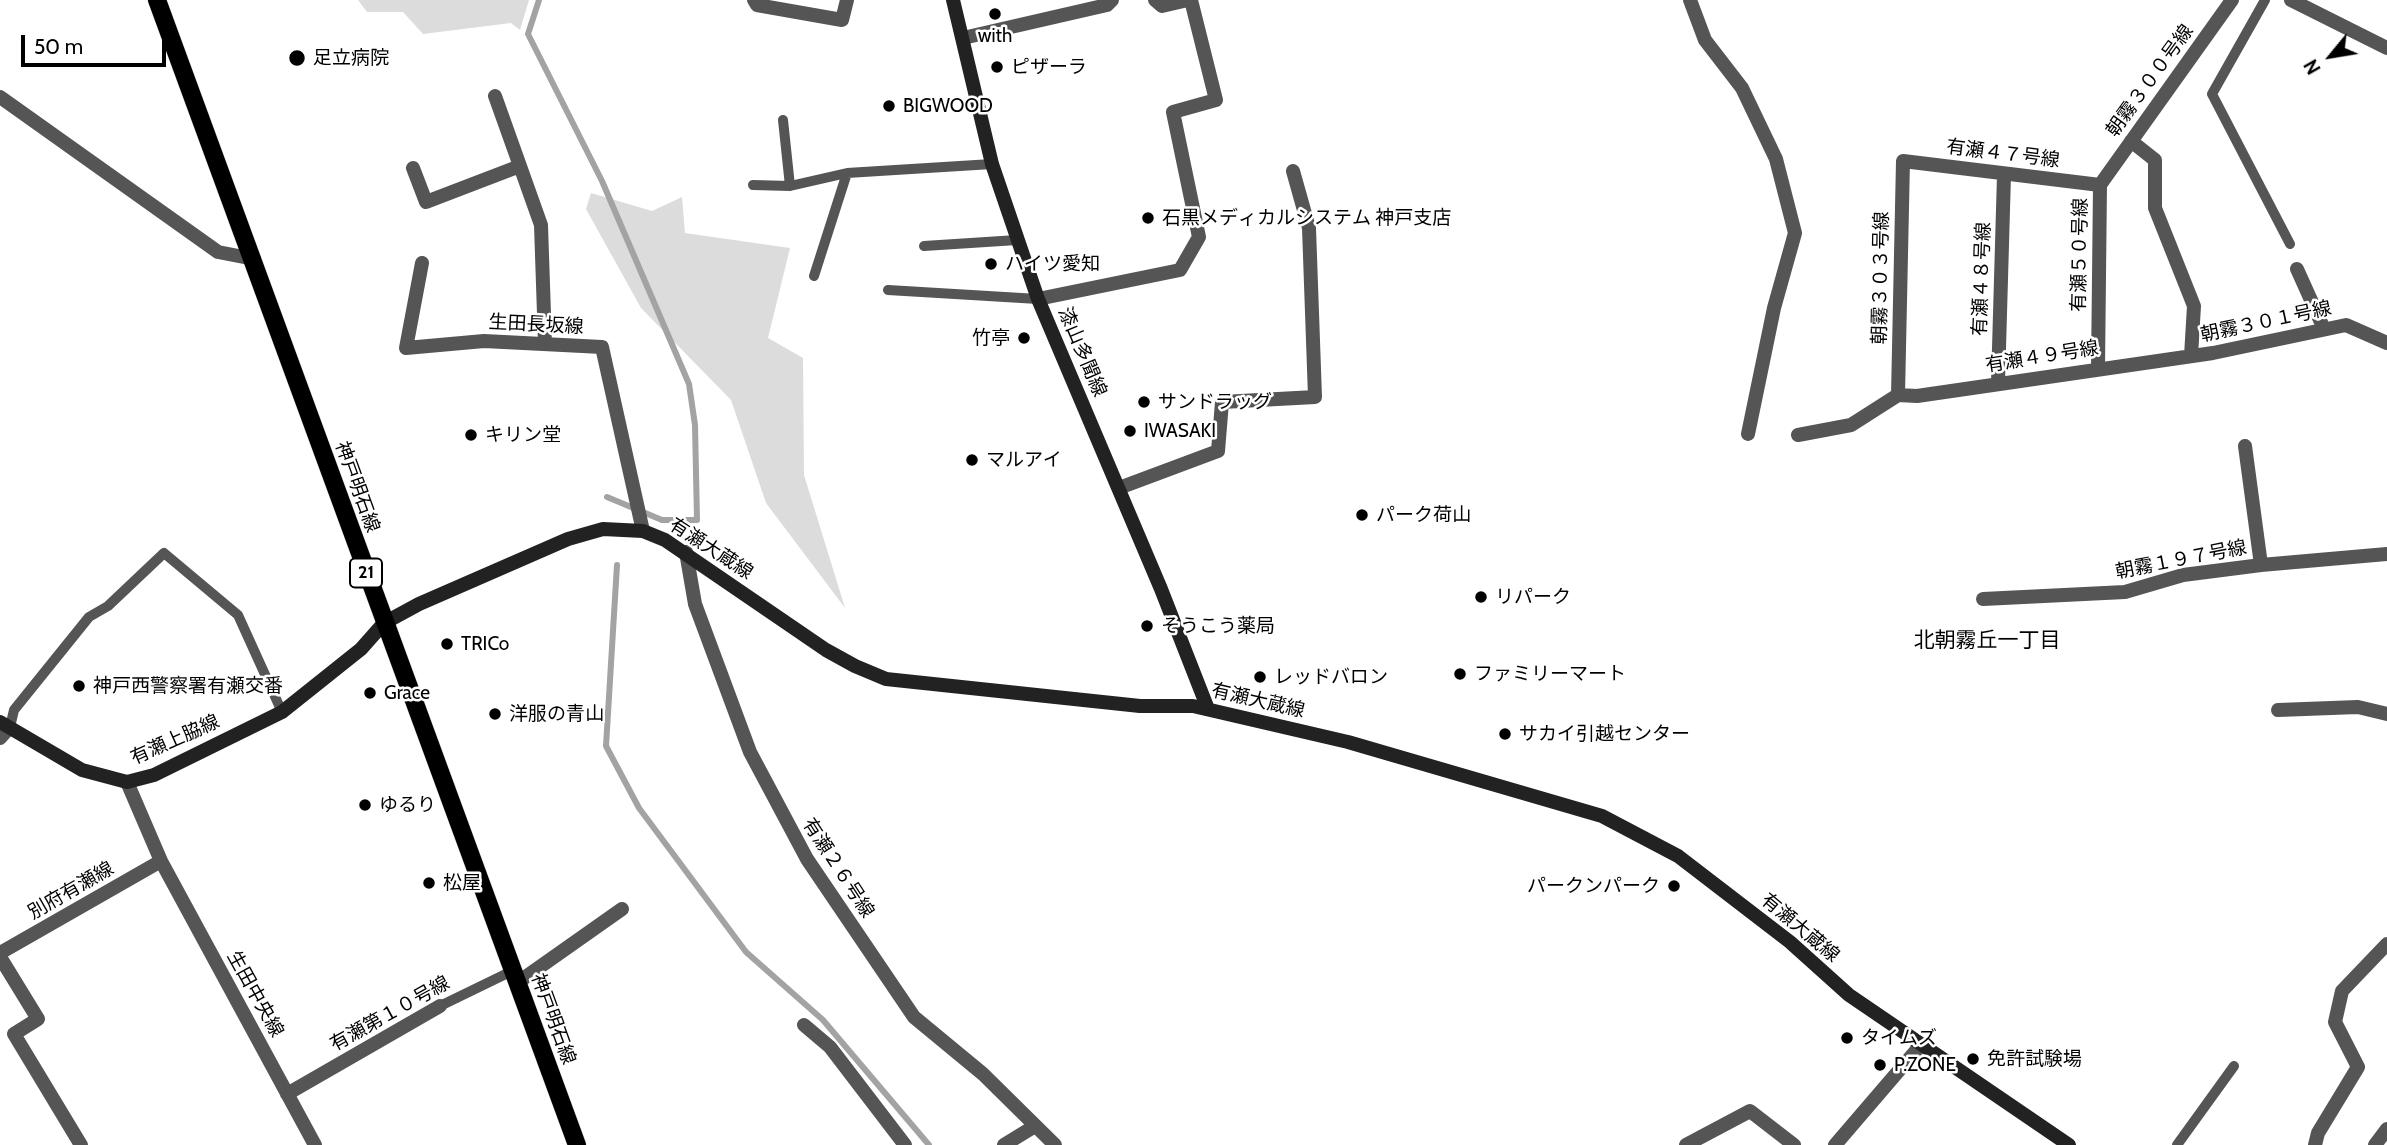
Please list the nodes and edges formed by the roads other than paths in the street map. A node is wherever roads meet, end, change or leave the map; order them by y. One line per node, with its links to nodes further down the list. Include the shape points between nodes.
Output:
1 (157, 0): 31 (main road, 神戸明石線 / 21)
2 (754, 0): 3 (street, via 757,5 842,20)
3 (847, 0)
4 (953, 0): 12 (main road, 漆山多聞線)
5 (1112, 0): 12 (street, via 1107,5)
6 (1155, 0): 7 (street, via 1162,6)
7 (1190, 0): 36 (street, via 1216,100 1173,111 1199,237 1180,270)
8 (1690, 0): 44 (street, via 1705,40 1742,88 1776,159 1796,233 1774,308)
9 (2232, 0): 17 (street, 朝霧３００号線)
10 (2264, 0): 29 (lane, via 2212,94)
11 (2291, 0): 13 (street)
12 (963, 38): 19 (main road, 漆山多聞線)
13 (2387, 48)
14 (495, 96): 20 (street)
15 (0, 97): 31 (street, via 218,252)
16 (783, 120): 27 (lane)
17 (2132, 141): 25 (street, 朝霧３００号線); 40 (street, via 2155,160 2155,208 2194,306)
18 (1903, 161): 24 (street, 有瀬４７号線); 43 (street, 朝霧３０３号線)
19 (992, 164): 23 (lane); 28 (main road, 漆山多聞線)
20 (520, 166): 21 (street, via 426,202); 39 (street, via 541,225)
21 (413, 168)
22 (1293, 171): 47 (street, via 1308,228 1315,397 1222,402 1218,451)
23 (847, 173): 27 (lane); 34 (lane)
24 (2004, 175): 25 (street, 有瀬４７号線); 42 (street, 有瀬４８号線)
25 (2100, 185): 41 (street, 有瀬５０号線)
26 (753, 186): 27 (lane)
27 (790, 186)
28 (1017, 240): 30 (lane); 36 (main road, 漆山多聞線)
29 (2290, 244)
30 (924, 246)
31 (254, 259): 53 (main road, 神戸明石線 / 21)
32 (422, 263): 39 (street, 生田長坂線, via 406,348 484,341)
33 (2297, 269): 37 (street)
34 (814, 276)
35 (888, 290): 36 (lane)
36 (1038, 299): 47 (main road, 漆山多聞線)
37 (2324, 329): 38 (street, 朝霧３０１号線, via 2346,325); 40 (street, 朝霧３０１号線)
38 (2387, 343)
39 (545, 344): 48 (street, 生田長坂線, via 602,347)
40 (2191, 356): 41 (street, 有瀬４９号線)
41 (2098, 368): 42 (street, 有瀬４９号線)
42 (1998, 383): 43 (street, 有瀬４９号線, via 1917,396)
43 (1898, 394): 45 (street, via 1851,425)
44 (1748, 434)
45 (1798, 435)
46 (2245, 446): 51 (street)
47 (1119, 488): 54 (main road, 漆山多聞線)
48 (643, 531): 49 (main road, 有瀬大蔵線); 53 (main road, 有瀬大蔵線, via 603,529 568,539)
49 (686, 552): 54 (main road, 有瀬大蔵線, via 826,650 886,678 1140,706); 70 (street, 有瀬２６号線, via 695,604 750,752 807,859 914,1017 983,1074)
50 (2387, 554): 51 (street, 朝霧１９７号線)
51 (2261, 565): 52 (street, 朝霧１９７号線, via 2183,575 2125,592)
52 (1983, 600)
53 (384, 623): 56 (main road, 有瀬上脇線, via 361,649); 64 (main road, 神戸明石線 / 21)
54 (1208, 709): 67 (main road, 有瀬大蔵線, via 1348,742 1602,816 1678,856 1790,942 1849,995)
55 (2278, 710): 57 (street, via 2358,707)
56 (282, 712): 58 (lane, via 238,615 164,553 108,606 89,617); 59 (main road, 有瀬上脇線, via 154,775)
57 (2387, 714)
58 (3, 729): 59 (main road, 有瀬上脇線, via 82,770)
59 (127, 782): 60 (street, 生田中央線)
60 (160, 861): 63 (street, 別府有瀬線); 69 (street, 生田中央線)
61 (622, 909): 64 (street, 有瀬第１０号線)
62 (2387, 944): 83 (street, via 2342,991 2336,1022 2358,1067)
63 (0, 955): 72 (street, via 38,1019 14,1034)
64 (515, 977): 65 (lane, 有瀬第１０号線); 74 (main road, 神戸明石線 / 21)
65 (440, 1006): 69 (street, 有瀬第１０号線)
66 (804, 1025): 75 (street, via 830,1047)
67 (1920, 1046): 80 (street); 81 (main road, 有瀬大蔵線)
68 (2234, 1066): 82 (lane)
69 (287, 1094): 73 (street, 生田中央線)
70 (1035, 1126): 76 (street); 77 (street, 有瀬２６号線)
71 (2387, 1129): 84 (street)
72 (82, 1145)
73 (315, 1145)
74 (577, 1145)
75 (905, 1145)
76 (1004, 1145)
77 (1055, 1145)
78 (1686, 1145): 79 (street, via 1750,1111)
79 (1794, 1145)
80 (1835, 1145)
81 (2069, 1145)
82 (2177, 1145)
83 (2315, 1145)
84 (2375, 1145)

